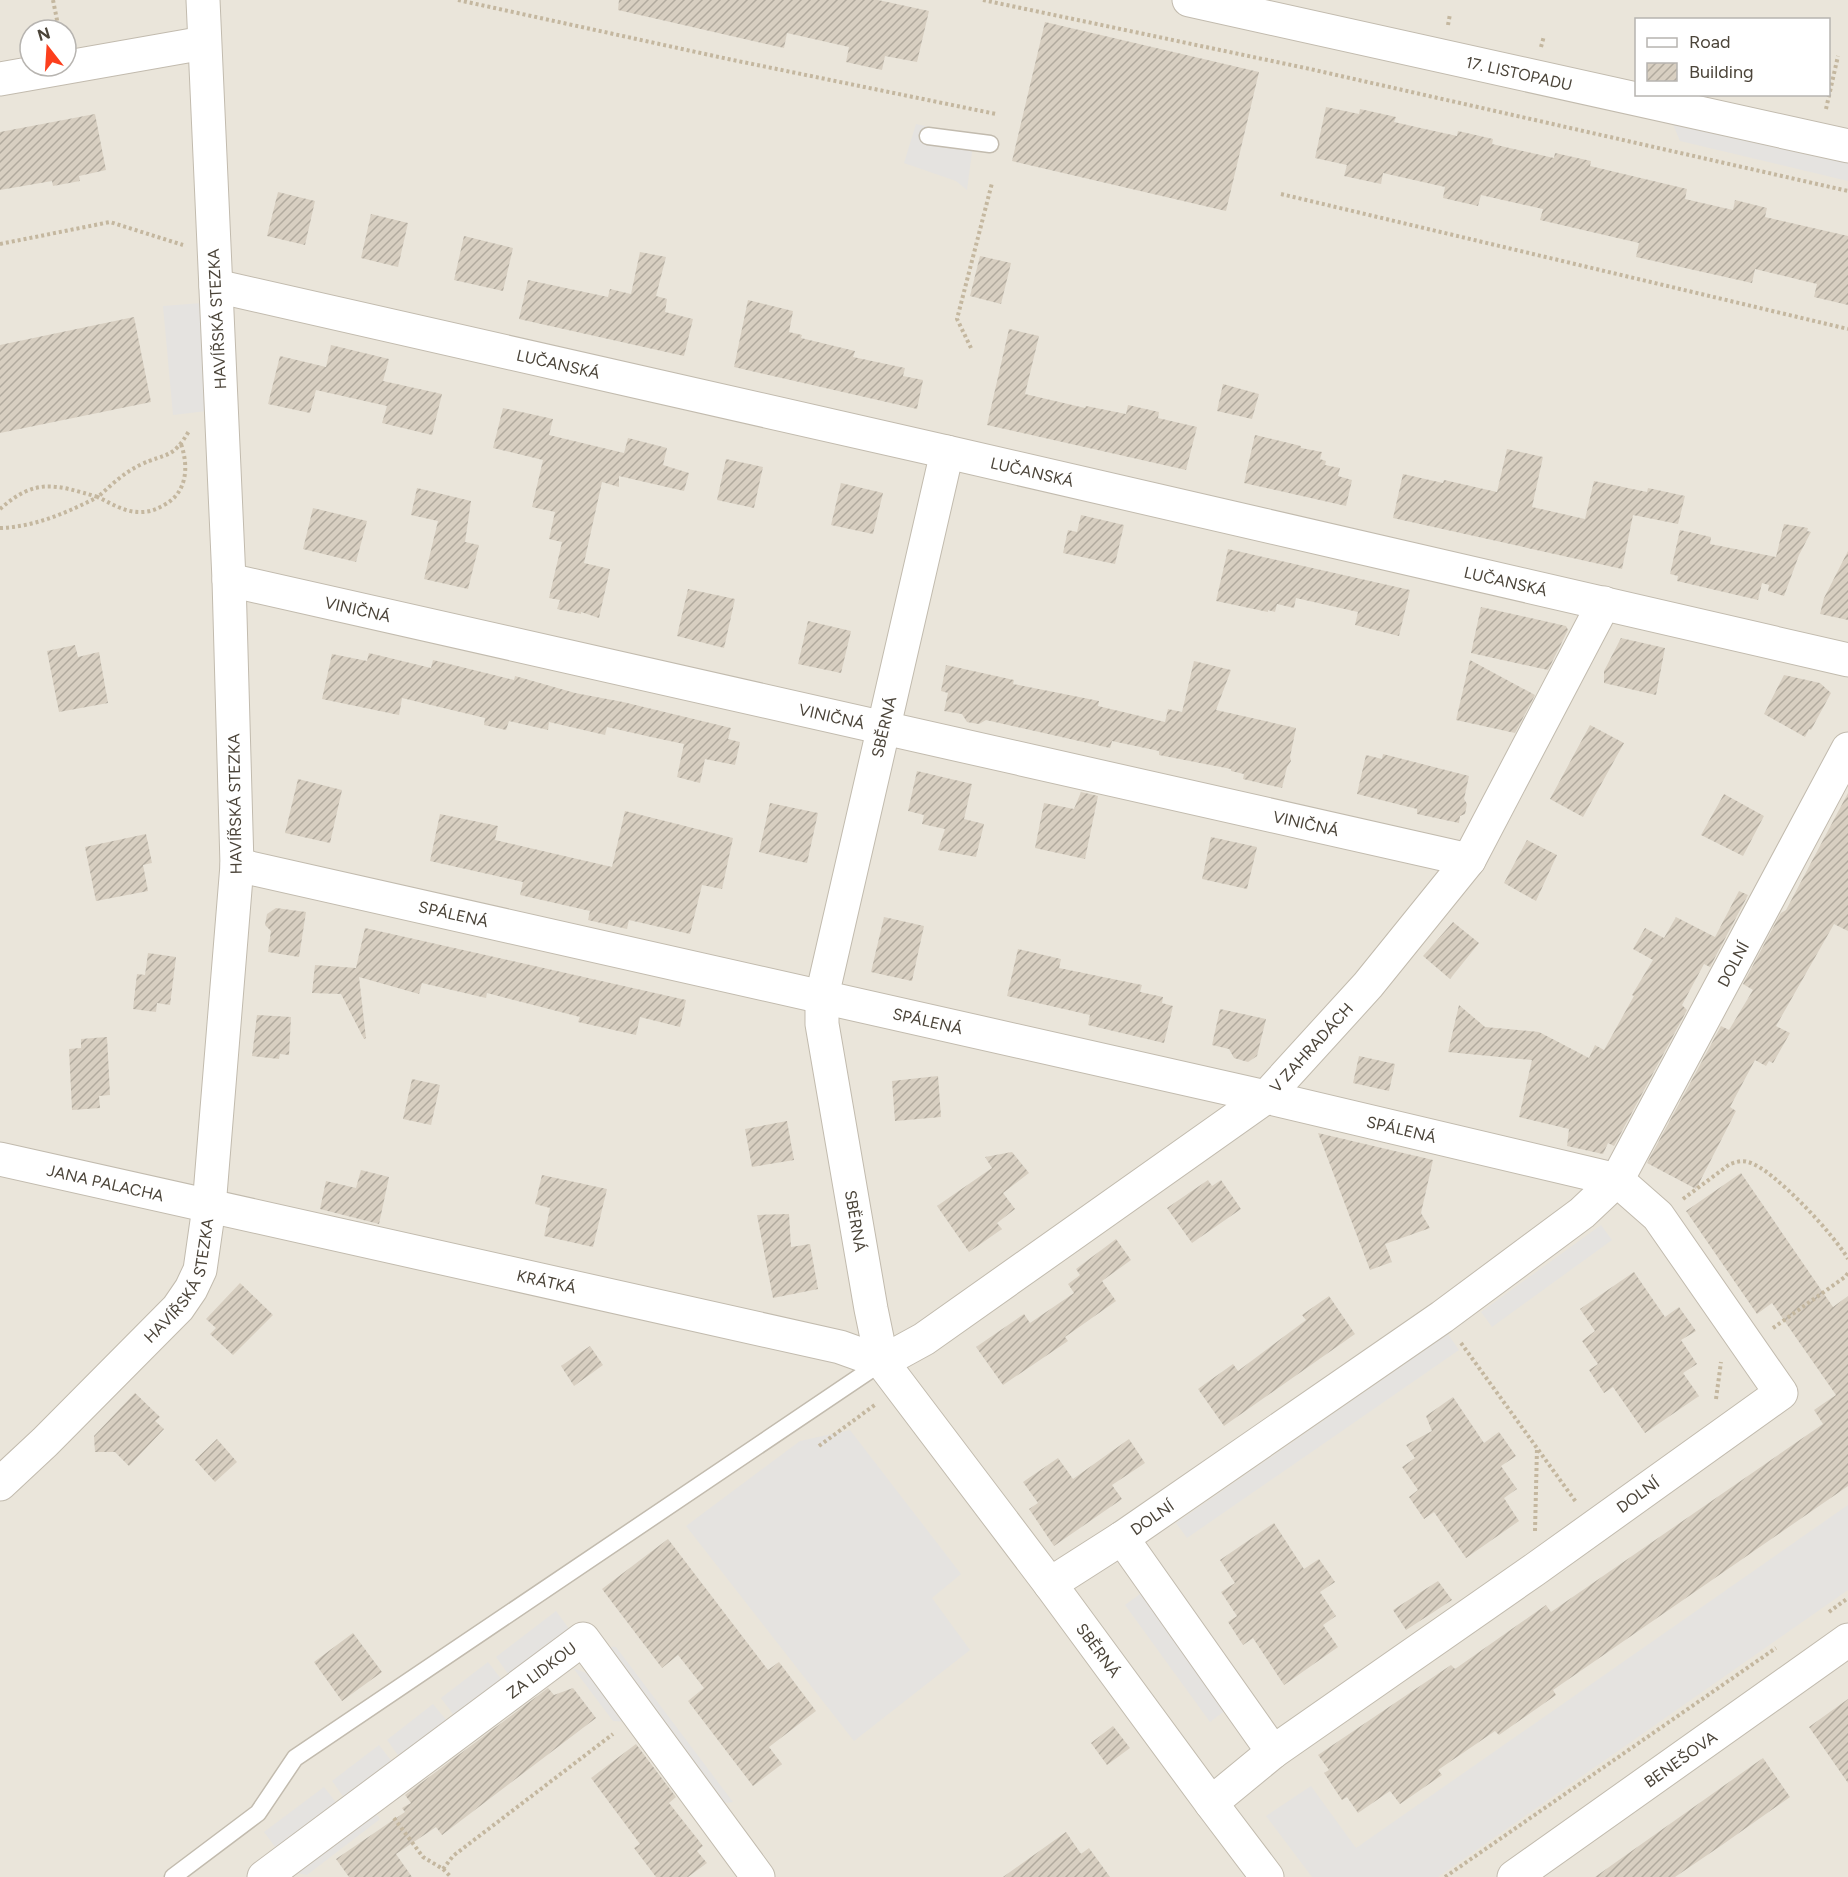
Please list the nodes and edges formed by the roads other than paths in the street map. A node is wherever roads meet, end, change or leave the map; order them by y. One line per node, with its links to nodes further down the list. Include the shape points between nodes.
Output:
1 (203, 0): 3 (street, HAVÍŘSKÁ STEZKA)
2 (1189, 0): 7 (street, 17. LISTOPADU)
3 (204, 44): 4 (street); 8 (street, HAVÍŘSKÁ STEZKA)
4 (0, 79)
5 (928, 136): 6 (lane)
6 (990, 144)
7 (1848, 146)
8 (215, 271): 9 (street, LUČANSKÁ); 10 (street, HAVÍŘSKÁ STEZKA)
9 (947, 452): 11 (street, LUČANSKÁ); 13 (street, SBĚRNÁ)
10 (229, 580): 13 (street, VINIČNÁ); 16 (street, HAVÍŘSKÁ STEZKA)
11 (1604, 603): 12 (street, LUČANSKÁ); 15 (street, V ZAHRADÁCH)
12 (1848, 660)
13 (884, 728): 15 (street, VINIČNÁ); 17 (street, SBĚRNÁ)
14 (1848, 749): 20 (street, DOLNÍ)
15 (1469, 860): 18 (street, V ZAHRADÁCH, via 1368,985)
16 (237, 865): 17 (street, SPÁLENÁ); 21 (street, HAVÍŘSKÁ STEZKA)
17 (822, 996): 18 (street, SPÁLENÁ); 22 (street, SBĚRNÁ, via 822,1024)
18 (1266, 1097): 20 (street, SPÁLENÁ); 22 (street, V ZAHRADÁCH, via 924,1339)
19 (0, 1160): 21 (street, JANA PALACHA)
20 (1617, 1180): 24 (street, DOLNÍ, via 1582,1213 1442,1317); 27 (street, DOLNÍ, via 1658,1216 1781,1393)
21 (209, 1207): 22 (street, KRÁTKÁ, via 840,1347); 23 (street, HAVÍŘSKÁ STEZKA, via 200,1270 178,1308)
22 (882, 1362): 25 (street, SBĚRNÁ); 29 (lane, via 295,1758 258,1813)
23 (0, 1484)
24 (1122, 1538): 25 (street, DOLNÍ); 27 (street, DOLNÍ)
25 (1050, 1584): 28 (street, SBĚRNÁ)
26 (1848, 1640): 33 (street, BENEŠOVA)
27 (1274, 1752): 28 (street, DOLNÍ)
28 (1211, 1803): 32 (street, SBĚRNÁ)
29 (173, 1877)
30 (264, 1877): 31 (street, ZA LIDKOU, via 583,1639)
31 (758, 1877)
32 (1267, 1877)
33 (1514, 1877)

